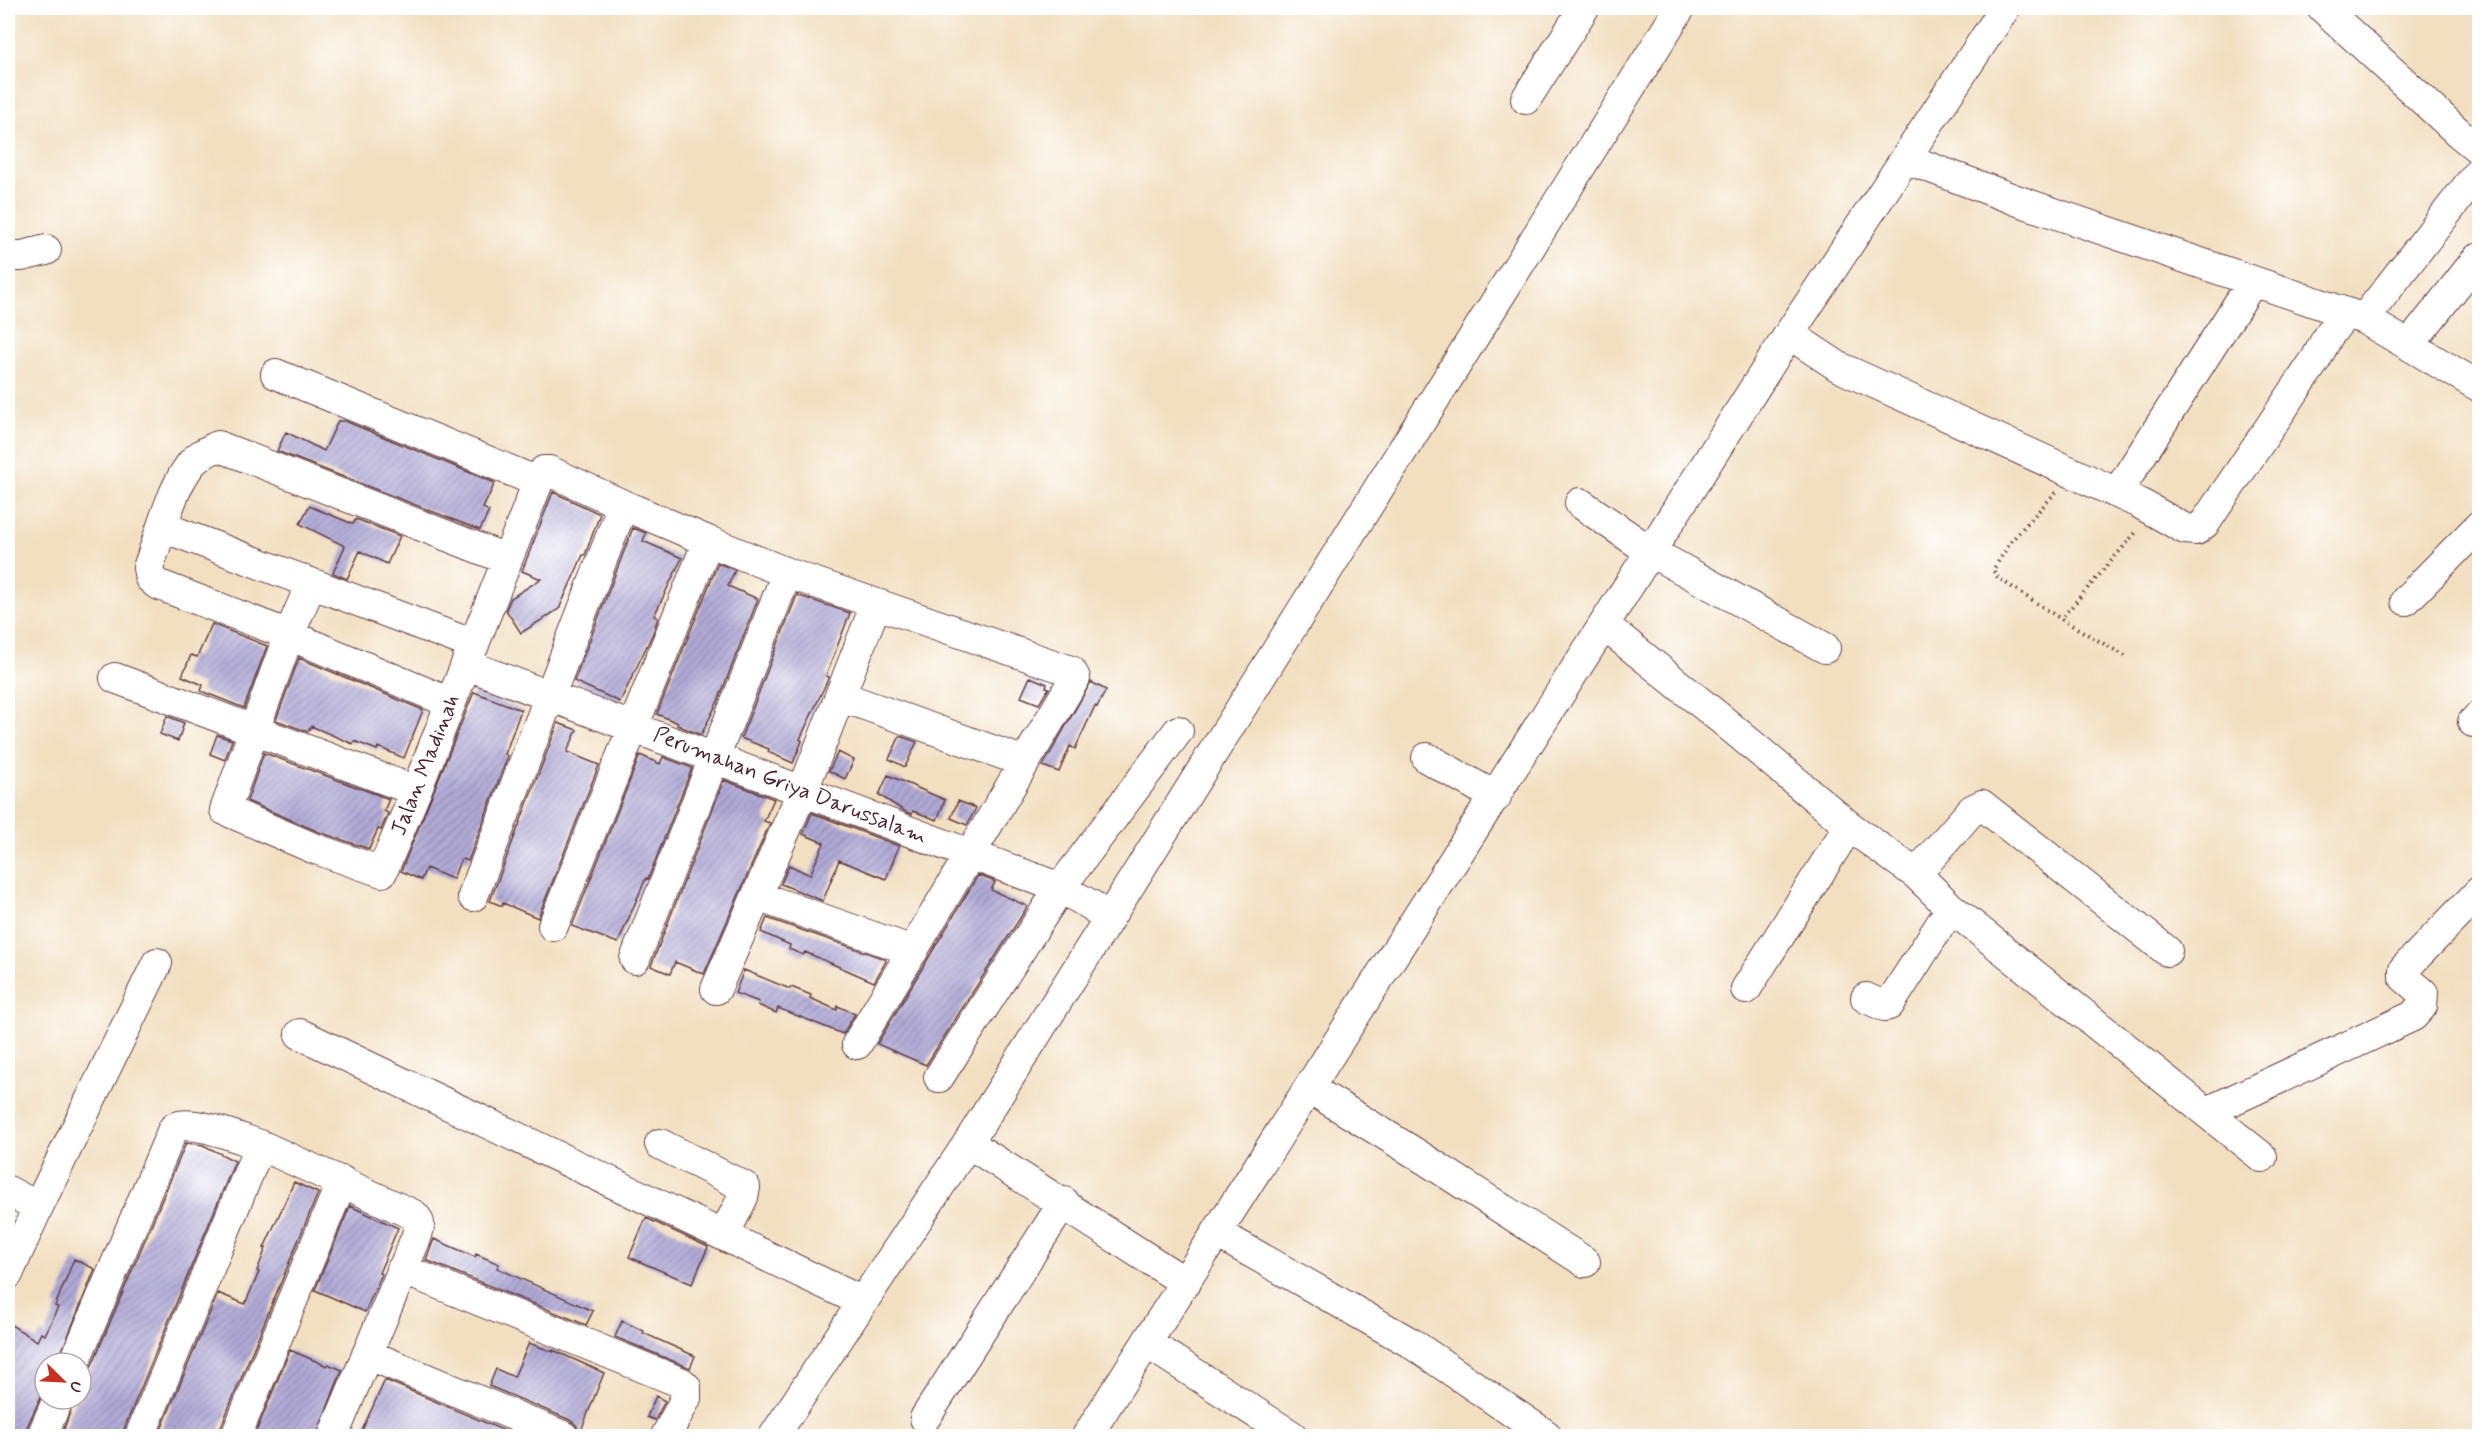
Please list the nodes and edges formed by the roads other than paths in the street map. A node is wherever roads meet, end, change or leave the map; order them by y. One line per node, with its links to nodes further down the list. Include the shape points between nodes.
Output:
1 (1584, 8): 5 (street)
2 (1680, 8): 54 (street)
3 (2006, 8): 7 (street)
4 (2323, 8): 6 (street)
5 (1526, 99)
6 (2480, 150)
7 (1907, 159): 12 (street); 14 (street)
8 (2480, 170): 13 (street)
9 (46, 250): 10 (street)
10 (8, 256)
11 (2477, 259): 15 (street)
12 (2253, 281): 13 (street); 19 (street)
13 (2355, 316): 15 (street); 19 (street, via 2328,336 2205,523 2196,530 2185,529)
14 (1789, 334): 19 (street, via 1839,368); 25 (street)
15 (2410, 344): 17 (street)
16 (276, 374): 18 (street)
17 (2480, 387)
18 (538, 482): 21 (street, via 548,470); 26 (street, Jalan Madinah)
19 (2117, 493)
20 (1580, 502): 25 (street)
21 (623, 506): 24 (street); 36 (street)
22 (2480, 525): 29 (street)
23 (163, 527): 26 (street, via 190,464 218,446); 28 (street, Perumahan Griya Darussalam); 32 (street, via 148,568 156,584)
24 (708, 541): 27 (street); 39 (street)
25 (1644, 547): 31 (street); 33 (street)
26 (506, 560): 34 (street, Jalan Madinah)
27 (787, 573): 30 (street); 42 (street)
28 (310, 584): 32 (street); 34 (street, Perumahan Griya Darussalam)
29 (2406, 600)
30 (876, 604): 37 (street); 44 (street, via 1074,673 1075,678)
31 (1604, 625): 45 (street); 48 (street)
32 (289, 635): 38 (street); 41 (street)
33 (1825, 648)
34 (470, 655): 36 (street, Perumahan Griya Darussalam); 38 (street, Jalan Madinah)
35 (115, 678): 41 (street)
36 (551, 696): 39 (street, Perumahan Griya Darussalam); 52 (street)
37 (840, 696): 44 (street); 46 (street)
38 (451, 703): 47 (street, Jalan Madinah)
39 (632, 726): 42 (street, Perumahan Griya Darussalam); 56 (street)
40 (1178, 731): 54 (street)
41 (254, 732): 47 (street); 47 (street, Jalan Madinah, via 225,810 360,865 381,872)
42 (713, 757): 46 (street, Perumahan Griya Darussalam); 59 (street)
43 (1427, 758): 45 (street)
44 (1025, 762): 49 (street)
45 (1482, 789): 67 (street)
46 (803, 790): 49 (street, Perumahan Griya Darussalam); 53 (street)
47 (416, 791)
48 (1849, 826): 50 (street); 62 (street)
49 (970, 854): 54 (street, Perumahan Griya Darussalam); 57 (street)
50 (1916, 874): 55 (street); 58 (street, via 1972,810 1982,805)
51 (2480, 891): 68 (street, via 2404,969 2404,977 2424,993 2422,1006 2413,1016)
52 (472, 896)
53 (757, 896): 57 (street); 61 (street)
54 (1083, 901): 66 (street); 69 (street)
55 (1951, 908): 63 (street, via 1889,1005); 68 (street)
56 (553, 926)
57 (913, 951): 65 (street)
58 (2167, 951)
59 (635, 959)
60 (157, 963): 76 (street)
61 (716, 989)
62 (1746, 989)
63 (1866, 999)
64 (300, 1034): 78 (street)
65 (857, 1044)
66 (939, 1077)
67 (1310, 1088): 77 (street); 79 (street)
68 (2208, 1112): 72 (street)
69 (968, 1143): 75 (street); 83 (street)
70 (660, 1144): 78 (street, via 745,1187)
71 (260, 1146): 73 (street); 85 (street, via 196,1125 184,1123 173,1129); 92 (street)
72 (2262, 1157)
73 (342, 1181): 80 (street, via 419,1220); 93 (street)
74 (8, 1191): 76 (street)
75 (1064, 1203): 81 (street); 88 (street)
76 (38, 1207): 82 (street)
77 (1217, 1233): 81 (street); 89 (street, via 1411,1343)
78 (724, 1235): 83 (street)
79 (1585, 1262)
80 (402, 1269): 86 (street); 95 (street, via 682,1383 686,1398)
81 (1171, 1273): 84 (street)
82 (8, 1274)
83 (864, 1302): 96 (street)
84 (1147, 1343): 97 (street); 98 (street)
85 (79, 1351)
86 (368, 1354): 90 (street); 94 (street)
87 (53, 1411): 91 (street)
88 (925, 1418)
89 (1546, 1435)
90 (335, 1436)
91 (42, 1437)
92 (140, 1437)
93 (236, 1437)
94 (563, 1437)
95 (666, 1437)
96 (774, 1437)
97 (1087, 1437)
98 (1292, 1437)

